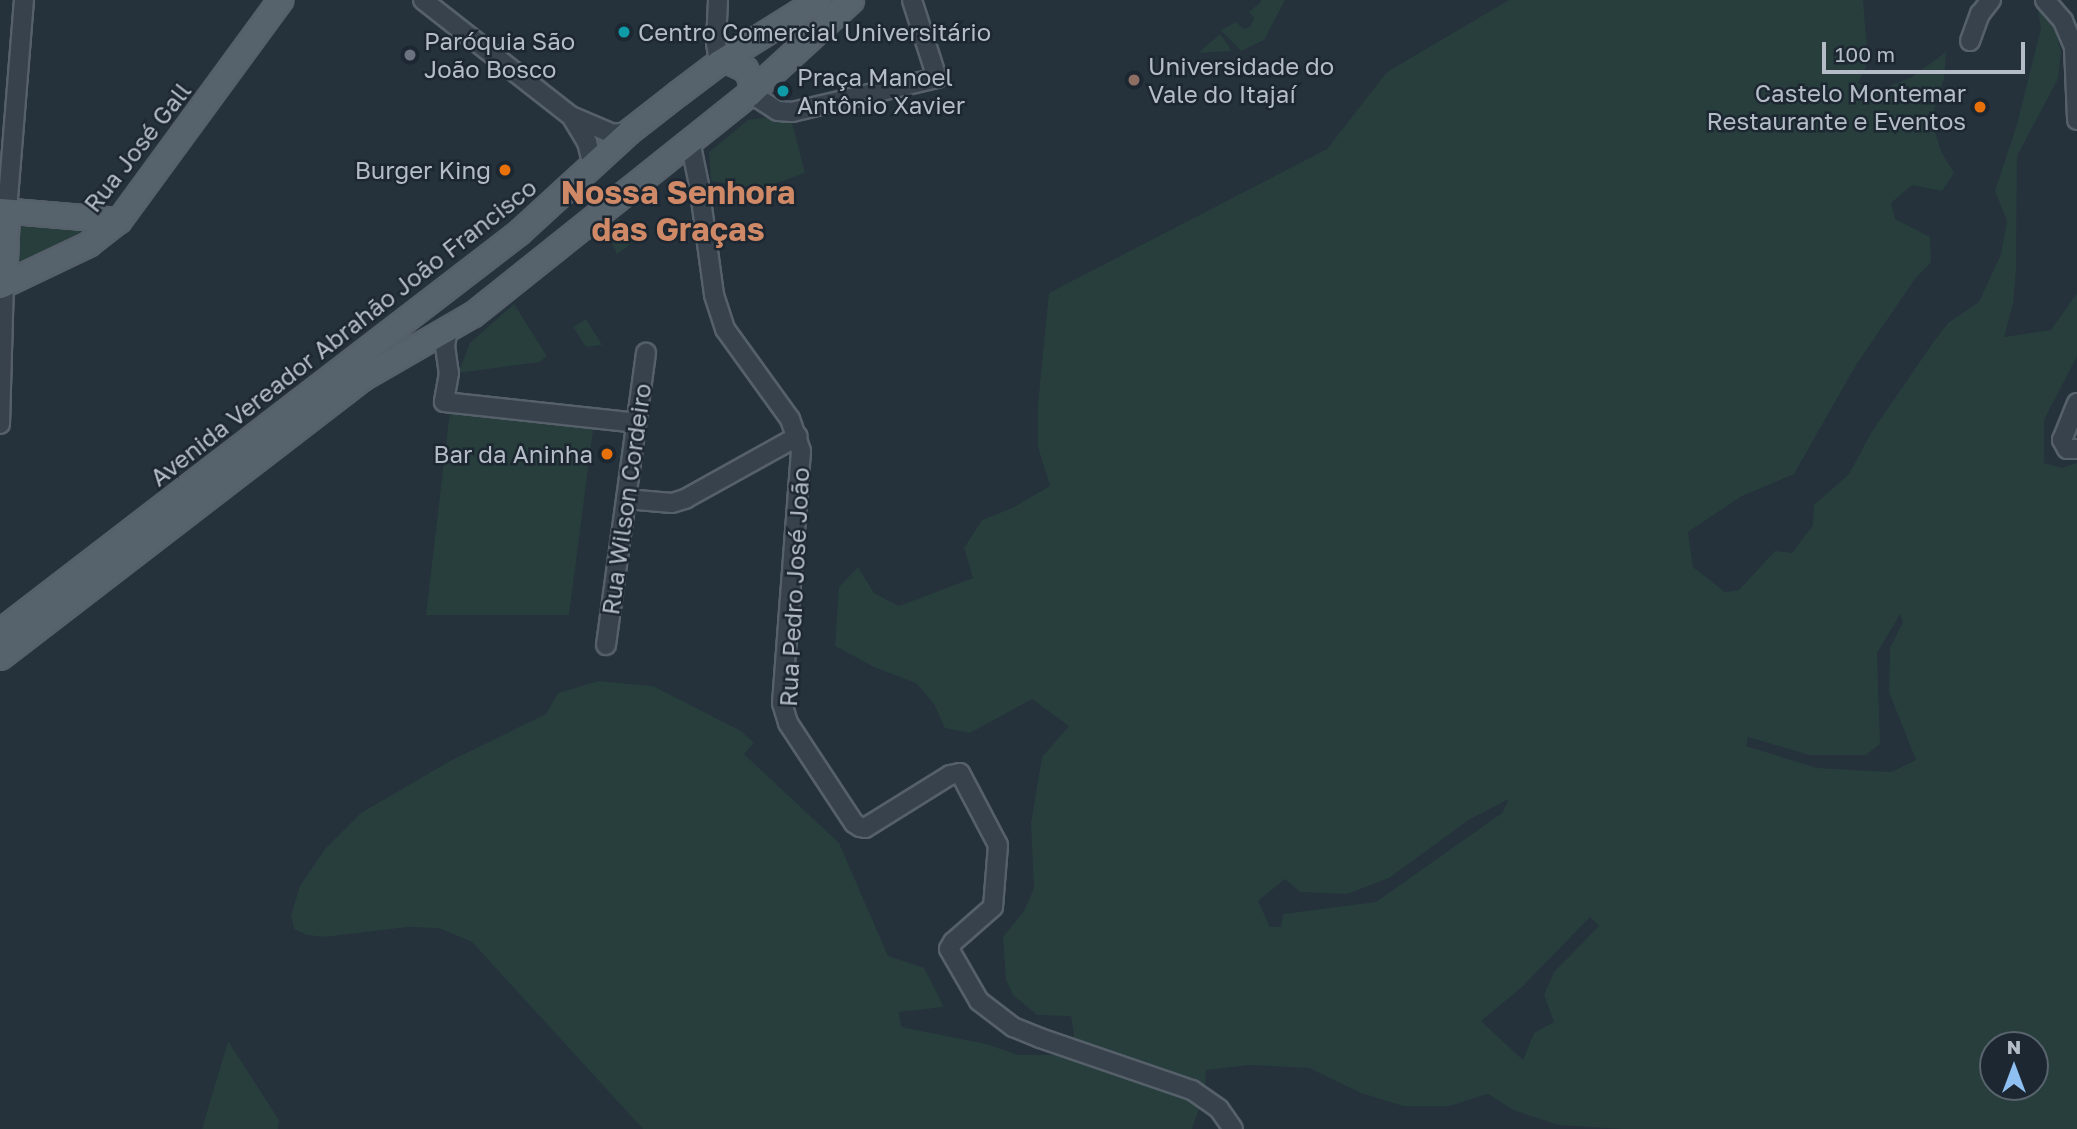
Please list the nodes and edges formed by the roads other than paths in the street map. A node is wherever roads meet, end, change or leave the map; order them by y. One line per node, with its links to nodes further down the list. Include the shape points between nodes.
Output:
1 (24, 0): 18 (street)
2 (280, 0): 19 (main road, Rua José Gall)
3 (423, 0): 13 (street)
4 (718, 0): 11 (street)
5 (818, 0): 11 (main road, Avenida Vereador Abrahão João Francisco)
6 (851, 0): 12 (main road, Avenida Vereador Abrahão João Francisco)
7 (912, 0): 12 (street, via 937,78 792,112 778,111)
8 (1991, 0): 10 (street)
9 (2045, 0): 14 (street, via 2063,21 2074,47)
10 (1970, 41)
11 (719, 62): 12 (main road, via 729,61 745,69); 15 (main road, Avenida Vereador Abrahão João Francisco)
12 (750, 93): 16 (main road, Avenida Vereador Abrahão João Francisco)
13 (570, 116): 15 (street, via 613,134); 17 (street, via 583,133)
14 (2077, 120)
15 (628, 132): 17 (main road, Avenida Vereador Abrahão João Francisco)
16 (690, 141): 23 (main road, Avenida Vereador Abrahão João Francisco); 28 (street, Rua Pedro José João, via 714,295 725,329)
17 (593, 166): 22 (main road, Avenida Vereador Abrahão João Francisco)
18 (4, 211): 19 (main road); 20 (main road)
19 (119, 220): 21 (main road, Rua José Gall, via 88,244)
20 (3, 236): 21 (main road)
21 (2, 285): 27 (street)
22 (450, 285): 23 (main road); 31 (main road, Avenida Vereador Abrahão João Francisco)
23 (448, 330): 26 (street, via 444,402); 33 (main road, Avenida Vereador Abrahão João Francisco, via 362,378)
24 (646, 353): 26 (street, Rua Wilson Cordeiro)
25 (2077, 403): 29 (street, via 2062,440 2067,449)
26 (636, 423): 30 (street, Rua Wilson Cordeiro)
27 (0, 424)
28 (798, 436): 30 (street, via 685,499 672,503); 34 (street, Rua Pedro José João, via 802,479 782,703 788,723 860,827 950,775 960,774 998,845 993,907 949,949 979,1001 1013,1027 1192,1090 1219,1109)
29 (2077, 449)
30 (626, 499): 32 (street, Rua Wilson Cordeiro)
31 (0, 631)
32 (606, 645)
33 (0, 657)
34 (1233, 1129)

